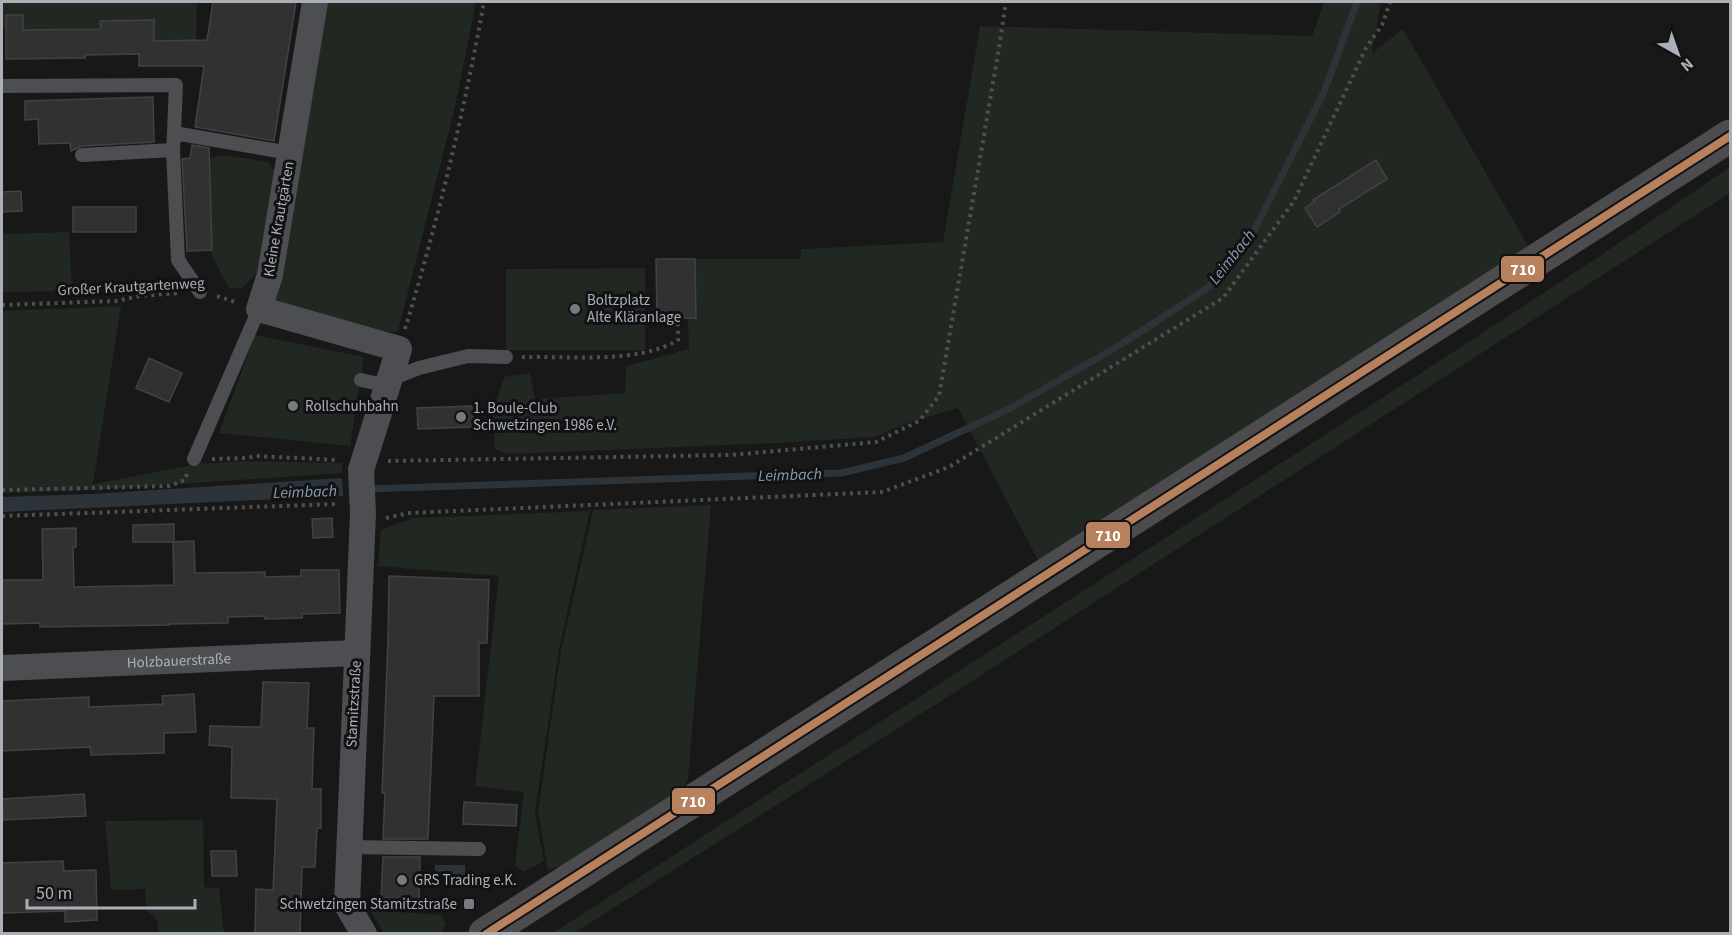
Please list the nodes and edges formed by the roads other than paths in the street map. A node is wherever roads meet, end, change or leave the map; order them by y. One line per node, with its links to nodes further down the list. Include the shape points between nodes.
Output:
1 (315, 2): 6 (street, Kleine Krautgärten)
2 (2, 86): 3 (lane, via 176,85)
3 (174, 133): 5 (lane); 6 (lane)
4 (1731, 136): 19 (main road)
5 (173, 150): 7 (lane); 8 (lane, via 178,260)
6 (290, 153): 9 (street, Kleine Krautgärten, via 270,275)
7 (82, 155)
8 (200, 292)
9 (259, 309): 12 (street, via 399,349); 13 (lane, Kleine Krautgärten)
10 (506, 357): 12 (lane, via 468,356 419,368)
11 (361, 380): 12 (lane)
12 (390, 382): 14 (street, Stamitzstraße, via 363,466 355,516)
13 (194, 459)
14 (356, 653): 15 (street, Holzbauerstraße); 16 (street, Stamitzstraße)
15 (2, 668)
16 (349, 847): 17 (lane); 18 (street, Stamitzstraße, via 347,905)
17 (479, 849)
18 (364, 933)
19 (485, 933)

